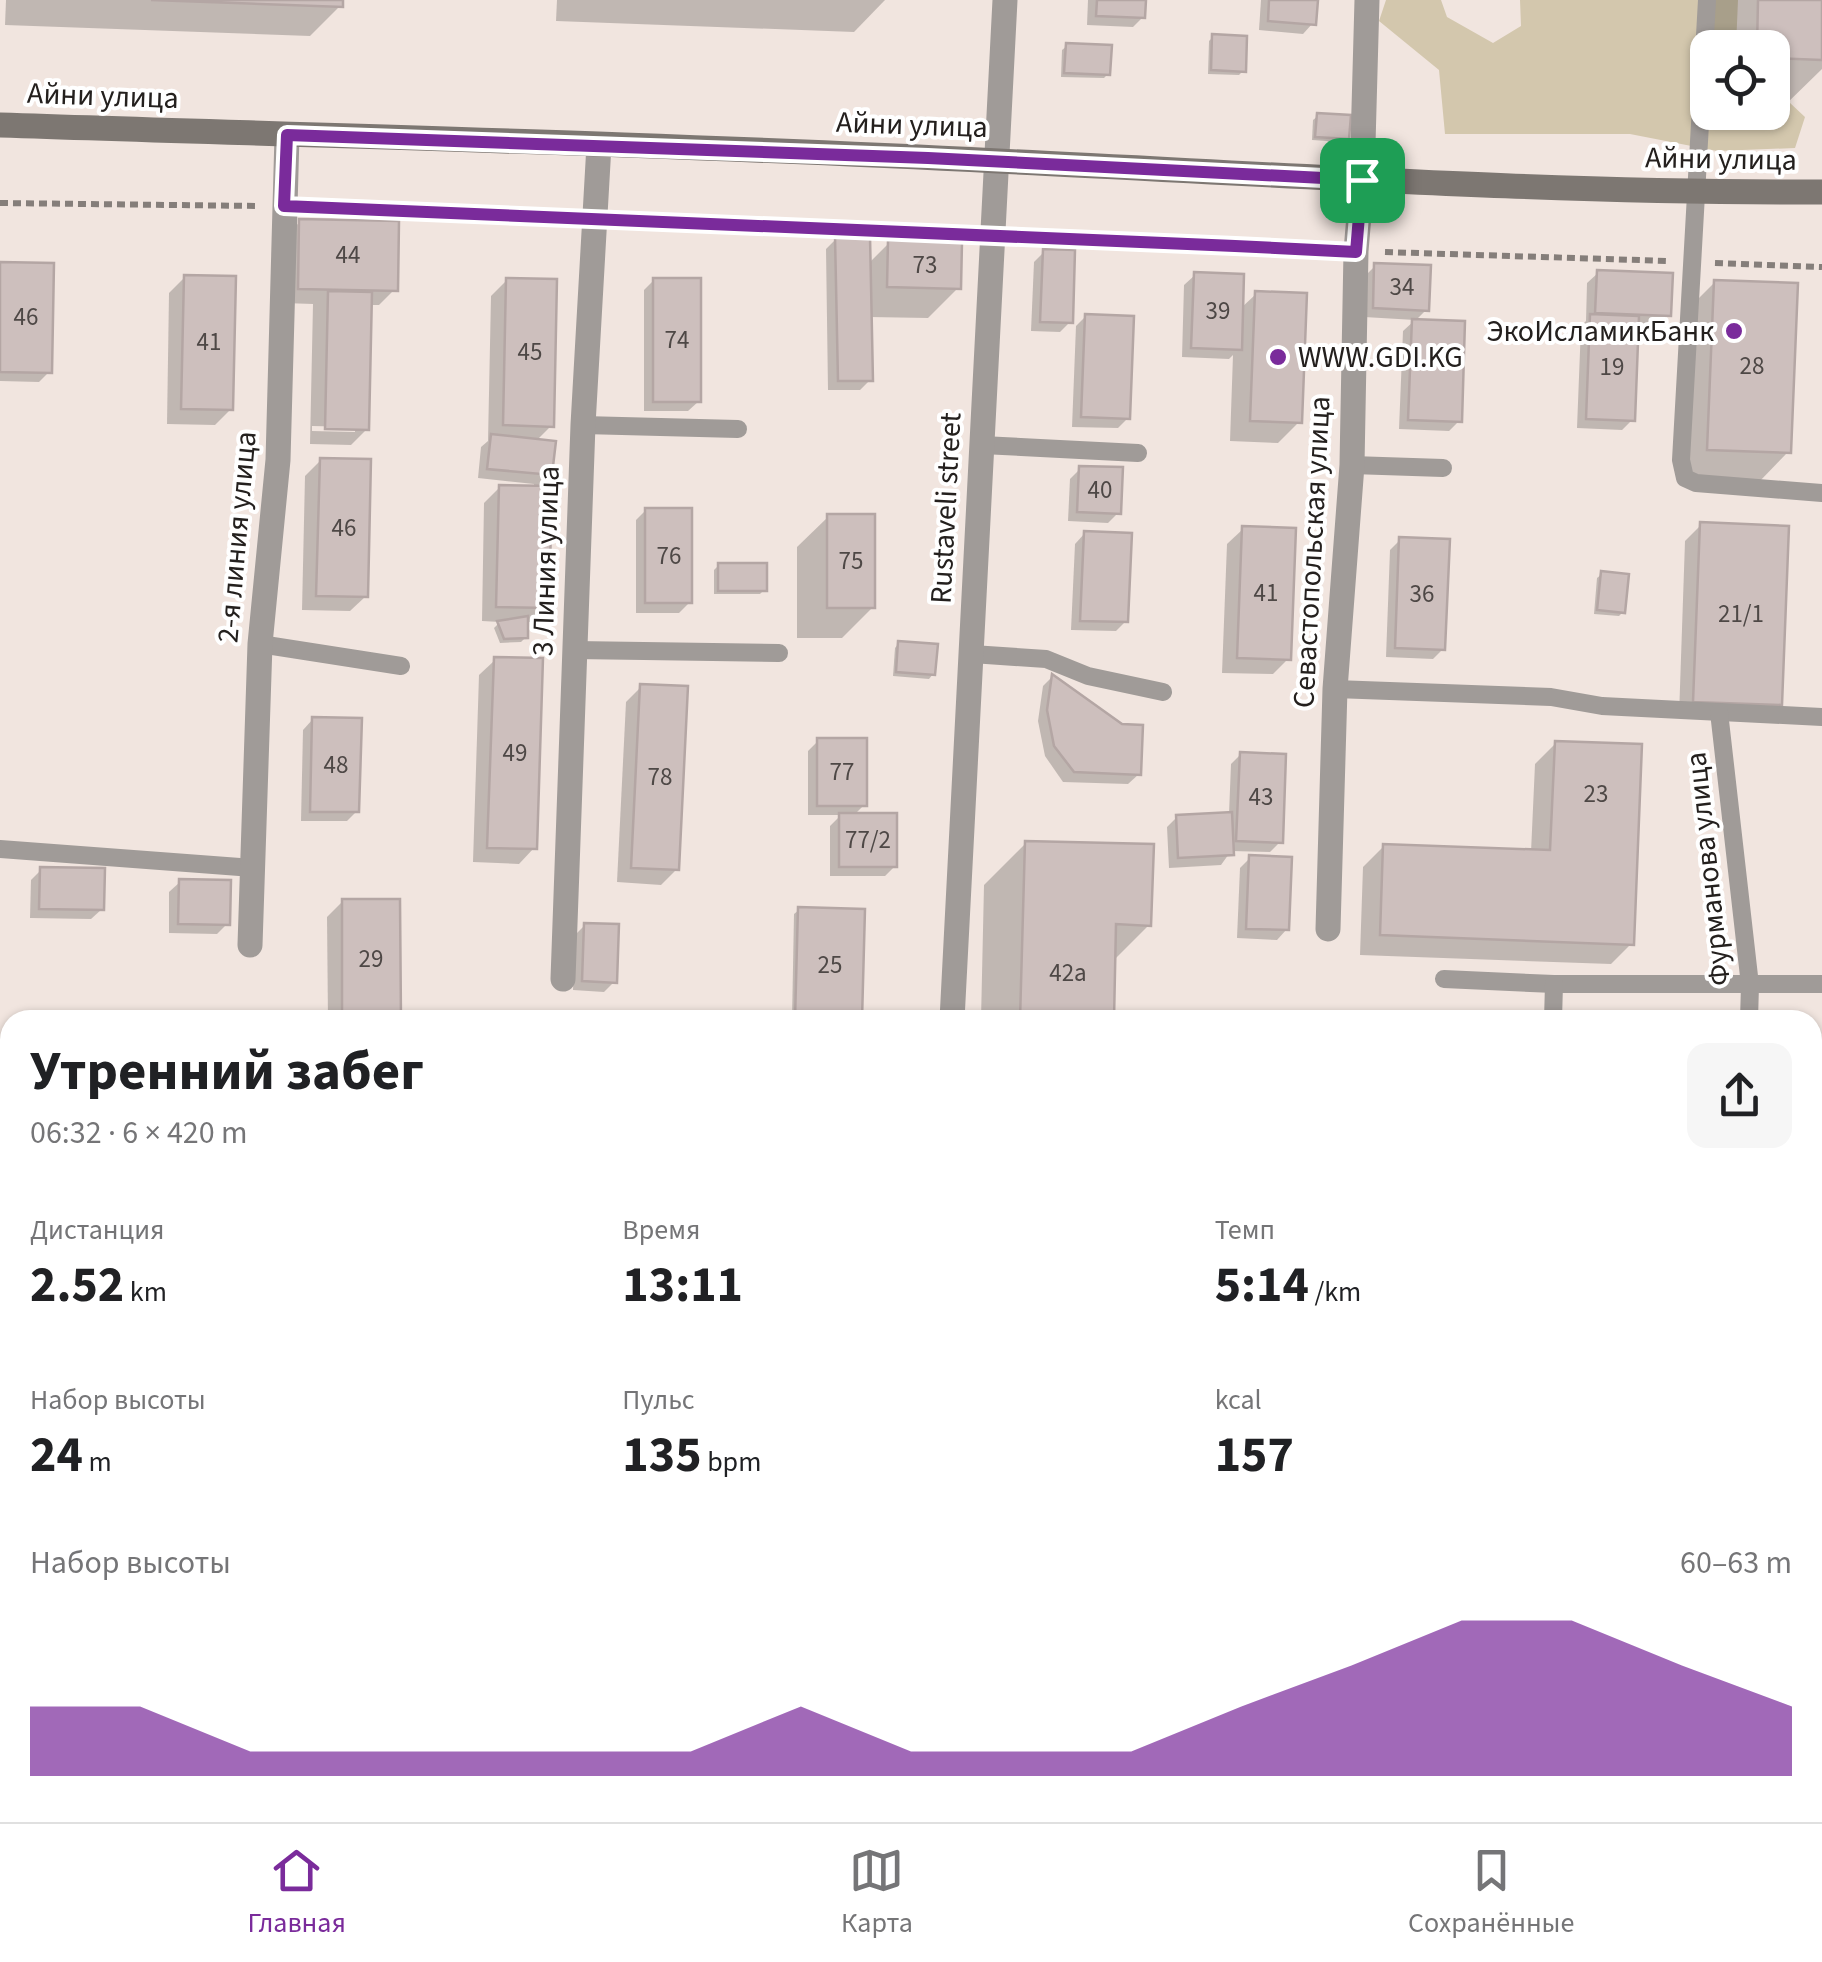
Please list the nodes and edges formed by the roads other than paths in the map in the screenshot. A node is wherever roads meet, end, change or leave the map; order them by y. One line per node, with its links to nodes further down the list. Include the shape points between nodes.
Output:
1 (1004, 0): 7 (street, Rustaveli street)
2 (1367, 0): 8 (street, Севастопольская улица)
3 (1707, 0): 10 (lane)
4 (0, 126): 5 (street, Айни улица)
5 (287, 135): 6 (street, Айни улица); 18 (street, 2-я линия улица, via 278,460)
6 (599, 145): 7 (street, Айни улица); 11 (street, 3 Линия улица)
7 (997, 160): 8 (street, Айни улица); 13 (street, Rustaveli street)
8 (1362, 180): 10 (street, Айни улица); 15 (street, Севастопольская улица)
9 (1822, 192): 10 (street, Айни улица)
10 (1698, 193): 17 (lane, via 1685,478)
11 (584, 425): 12 (lane); 19 (street, 3 Линия улица)
12 (738, 429)
13 (982, 446): 14 (lane); 21 (street, Rustaveli street)
14 (1138, 453)
15 (1352, 465): 16 (lane); 23 (street, Севастопольская улица)
16 (1443, 468)
17 (1822, 493)
18 (260, 644): 22 (lane); 28 (street, 2-я линия улица)
19 (576, 650): 20 (lane); 31 (street, 3 Линия улица)
20 (779, 653)
21 (972, 654): 24 (lane, via 1046,659); 36 (street, Rustaveli street)
22 (401, 666)
23 (1336, 689): 25 (lane); 29 (street, Севастопольская улица)
24 (1163, 692)
25 (1719, 712): 26 (lane); 35 (lane, Фурманова улица)
26 (1822, 717)
27 (0, 849): 28 (lane)
28 (253, 868): 30 (street, 2-я линия улица)
29 (1328, 929)
30 (250, 945)
31 (563, 979)
32 (1444, 979): 33 (lane)
33 (1554, 984): 35 (lane); 37 (lane)
34 (1822, 984): 35 (lane)
35 (1750, 986): 38 (lane, Фурманова улица)
36 (953, 1010)
37 (1553, 1010)
38 (1749, 1010)

